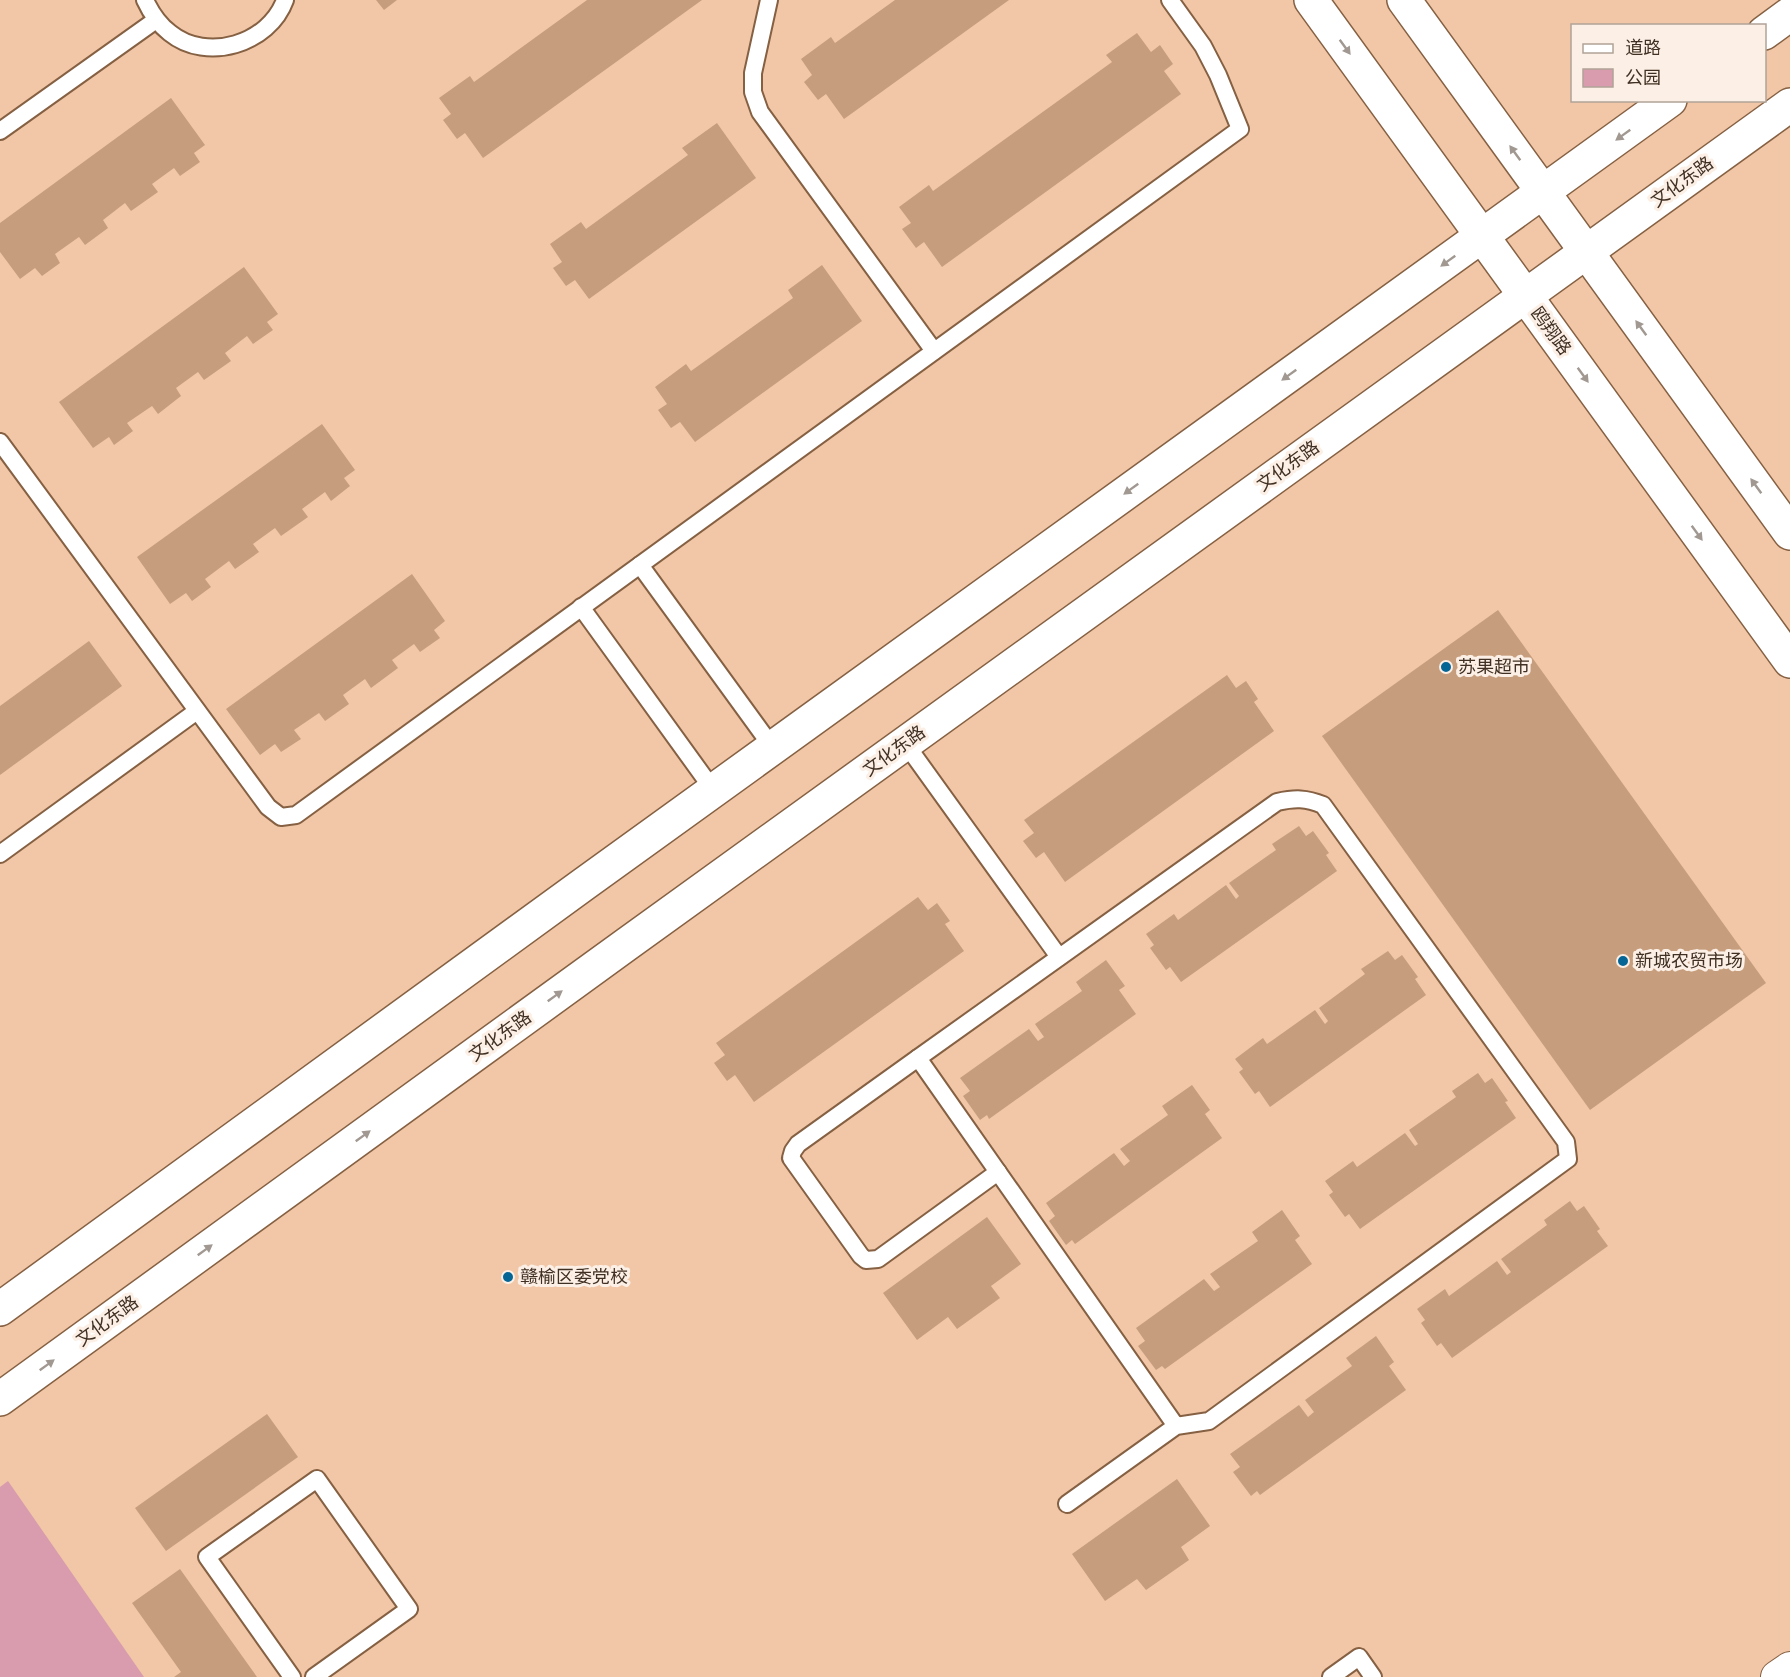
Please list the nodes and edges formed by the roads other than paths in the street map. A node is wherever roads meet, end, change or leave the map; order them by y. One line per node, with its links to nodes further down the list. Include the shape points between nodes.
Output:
1 (145, 0): 8 (lane)
2 (285, 0): 8 (lane, via 270,25 233,46 191,44 171,34)
3 (769, 0): 17 (lane, via 753,73 759,112)
4 (1170, 0): 17 (lane, via 1203,46 1240,129)
5 (1311, 0): 14 (main road, 鸥翔路, one-way to 14)
6 (1404, 0): 13 (main road, one-way to 6)
7 (1790, 14): 9 (main road)
8 (156, 20): 12 (lane)
9 (1766, 32)
10 (1667, 102): 13 (main road, one-way to 13)
11 (1790, 105): 15 (main road, 文化东路)
12 (0, 130)
13 (1543, 192): 14 (main road); 15 (main road)
14 (1482, 236): 16 (main road, 鸥翔路); 25 (main road, one-way to 25)
15 (1586, 252): 16 (main road, 文化东路); 19 (main road, one-way to 15)
16 (1525, 295): 22 (main road, 鸥翔路, one-way to 22); 24 (main road, 文化东路)
17 (933, 351): 20 (lane)
18 (0, 442): 23 (lane)
19 (1790, 533)
20 (640, 564): 21 (lane); 25 (lane)
21 (581, 607): 23 (lane, via 296,814 281,817 268,807); 26 (lane)
22 (1790, 661)
23 (196, 711): 27 (lane)
24 (905, 743): 28 (lane); 32 (main road, 文化东路, one-way to 24)
25 (773, 748): 26 (main road)
26 (714, 791): 31 (main road)
27 (0, 854)
28 (1059, 957): 29 (lane); 33 (lane, via 1277,802 1310,800 1323,805 1566,1142 1568,1150 1568,1159 1209,1421)
29 (918, 1058): 30 (lane); 30 (lane, via 798,1144 791,1158 866,1260 878,1259)
30 (998, 1172): 33 (lane)
31 (3, 1301)
32 (0, 1399)
33 (1176, 1426): 34 (lane)
34 (1067, 1504)
35 (1790, 1668): 40 (street)
36 (292, 1677): 37 (lane, via 207,1557 317,1479 409,1609)
37 (314, 1677)
38 (1330, 1677): 39 (lane, via 1359,1657)
39 (1373, 1677)
40 (1777, 1677)

